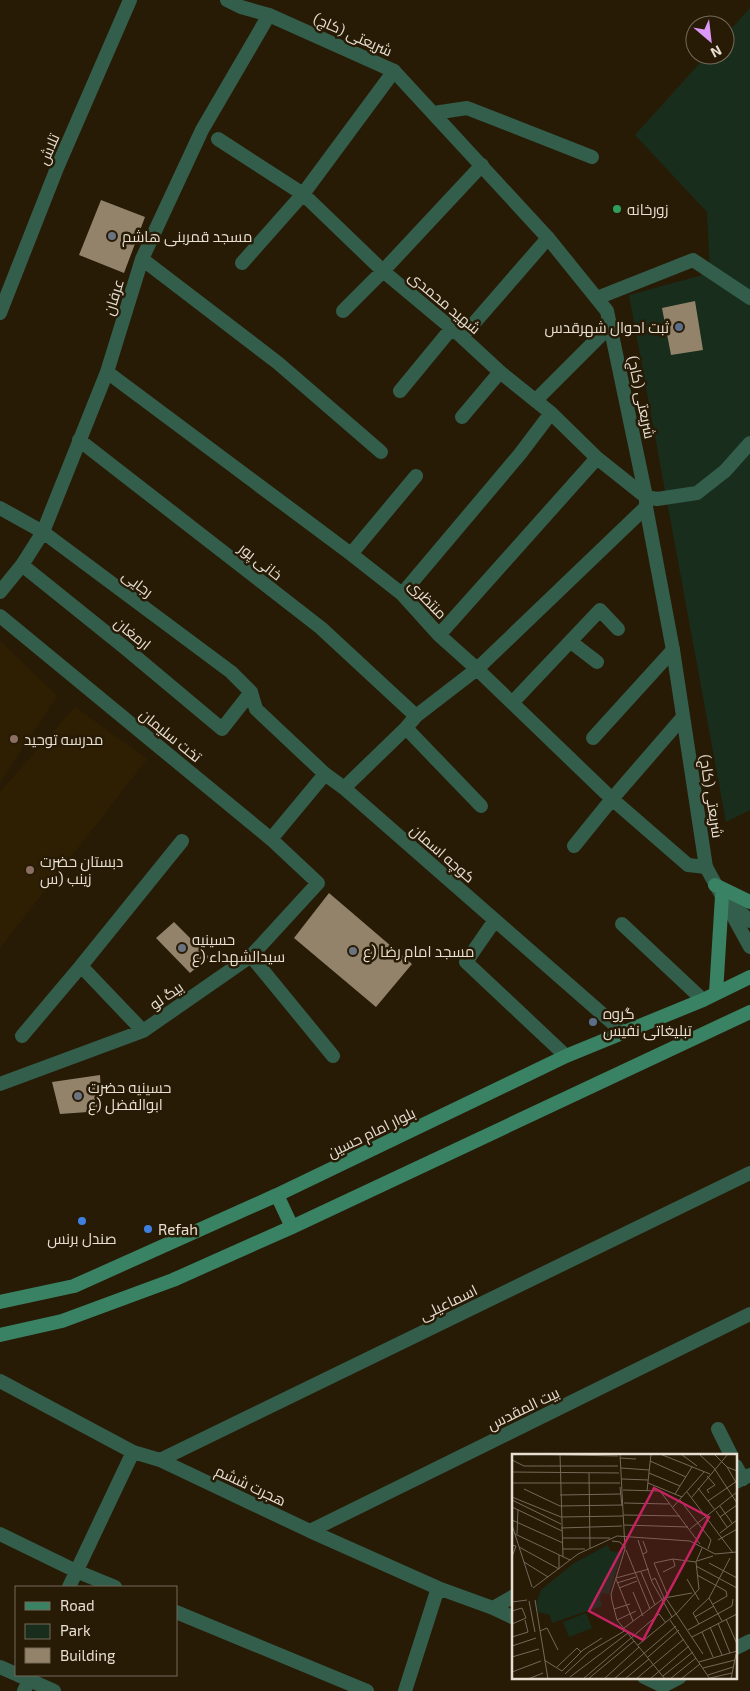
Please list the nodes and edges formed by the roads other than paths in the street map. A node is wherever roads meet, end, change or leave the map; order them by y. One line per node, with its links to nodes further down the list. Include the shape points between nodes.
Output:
1 (130, 0): 18 (street, تلاش)
2 (227, 0): 3 (street, شریعتی (کاج))
3 (243, 3): 4 (street, شریعتی (کاج))
4 (269, 15): 5 (street, شریعتی (کاج)); 12 (street, عرفان, via 202,130)
5 (394, 71): 6 (street, شریعتی (کاج)); 10 (street)
6 (434, 114): 8 (street, via 467,108); 9 (street, شریعتی (کاج))
7 (218, 139): 10 (street, شهید محمدی)
8 (592, 158)
9 (482, 165): 11 (street, شریعتی (کاج)); 14 (street)
10 (303, 194): 13 (street); 14 (street, شهید محمدی)
11 (548, 238): 16 (street, شریعتی (کاج)); 20 (street)
12 (142, 259): 21 (street, عرفان); 29 (street, via 278,363)
13 (242, 263)
14 (384, 271): 17 (street); 20 (street, شهید محمدی)
15 (748, 293): 16 (street, via 693,260)
16 (597, 298): 19 (street, شریعتی (کاج), via 608,311)
17 (342, 311)
18 (0, 313)
19 (610, 326): 24 (street); 32 (street, شریعتی (کاج))
20 (457, 333): 22 (street, شهید محمدی); 23 (street)
21 (107, 372): 27 (street, عرفان); 35 (street, منتظری)
22 (500, 372): 24 (street, شهید محمدی); 26 (street)
23 (400, 391)
24 (536, 400): 25 (street, شهید محمدی)
25 (551, 413): 30 (street, شهید محمدی); 38 (street)
26 (462, 416)
27 (79, 440): 34 (street, عرفان); 48 (street, خانی پور, via 321,628)
28 (750, 443): 32 (street, via 725,471 697,493)
29 (381, 452)
30 (597, 458): 32 (street, شهید محمدی); 41 (street)
31 (416, 476): 35 (street)
32 (646, 502): 43 (street, شریعتی (کاج)); 45 (street)
33 (0, 508): 34 (street, رجایی)
34 (43, 532): 36 (street, عرفان); 46 (street, رجایی, via 230,672)
35 (352, 554): 38 (street, منتظری)
36 (22, 565): 37 (street, عرفان); 46 (street, ارمغان, via 222,729)
37 (2, 586)
38 (402, 594): 41 (street, منتظری)
39 (0, 616): 56 (street, تخت سلیمان)
40 (618, 628): 42 (street, via 600,610)
41 (439, 634): 45 (street, منتظری)
42 (570, 642): 44 (street); 47 (street)
43 (674, 650): 49 (street, شریعتی (کاج)); 51 (street)
44 (597, 662)
45 (477, 669): 47 (street, منتظری); 48 (street)
46 (251, 692): 52 (street, کوچه اسمان, via 256,709)
47 (512, 702): 54 (street, منتظری)
48 (416, 716): 50 (street)
49 (683, 717): 54 (street); 59 (street, شریعتی (کاج))
50 (406, 728): 53 (street); 55 (street)
51 (593, 738)
52 (325, 774): 53 (street, کوچه اسمان); 56 (street)
53 (344, 788): 63 (street, کوچه اسمان)
54 (612, 799): 58 (street); 59 (street, منتظری, via 688,866)
55 (481, 806)
56 (271, 839): 60 (street, تخت سلیمان)
57 (182, 842): 68 (street)
58 (574, 846)
59 (706, 867): 61 (street, شریعتی (کاج))
60 (318, 883): 67 (street, بیگ لو)
61 (718, 890): 62 (main road); 64 (street); 66 (street, شریعتی (کاج)); 70 (main road)
62 (750, 902)
63 (495, 920): 74 (street, کوچه اسمان); 77 (street, via 466,962)
64 (750, 921)
65 (622, 924): 71 (street)
66 (750, 947)
67 (252, 956): 73 (street, بیگ لو); 76 (street)
68 (81, 966): 73 (street); 75 (street)
69 (750, 977): 70 (main road, بلوار امام حسین)
70 (716, 994): 71 (main road, بلوار امام حسین)
71 (703, 1000): 74 (main road, بلوار امام حسین)
72 (750, 1012): 81 (main road)
73 (143, 1031): 78 (street, بیگ لو)
74 (624, 1033): 77 (main road, بلوار امام حسین)
75 (22, 1036)
76 (333, 1056)
77 (566, 1056): 80 (main road, بلوار امام حسین)
78 (0, 1084)
79 (750, 1173): 89 (street, اسماعیلی)
80 (277, 1195): 81 (main road); 82 (main road, بلوار امام حسین, via 74,1286)
81 (292, 1227): 84 (main road, via 173,1280 62,1321)
82 (0, 1302)
83 (750, 1314): 90 (street, بیت المقدس)
84 (0, 1335)
85 (0, 1381): 87 (street, هجرت ششم)
86 (718, 1430): 88 (street)
87 (133, 1452): 89 (street, هجرت ششم); 92 (street)
88 (730, 1454)
89 (160, 1460): 90 (street, هجرت ششم)
90 (310, 1531): 95 (street, هجرت ششم)
91 (0, 1534): 92 (street)
92 (76, 1571): 93 (street); 94 (street)
93 (69, 1586)
94 (113, 1586)
95 (438, 1588): 97 (street, هجرت ششم); 110 (street)
96 (512, 1597): 97 (street)
97 (493, 1608): 99 (street, هجرت ششم)
98 (178, 1613): 109 (street)
99 (512, 1617)
100 (750, 1641): 101 (street)
101 (738, 1647)
102 (0, 1667): 103 (street)
103 (15, 1674)
104 (646, 1678): 107 (street)
105 (679, 1678): 107 (street)
106 (24, 1679): 108 (street)
107 (667, 1688)
108 (54, 1691)
109 (367, 1691)
110 (405, 1691)

